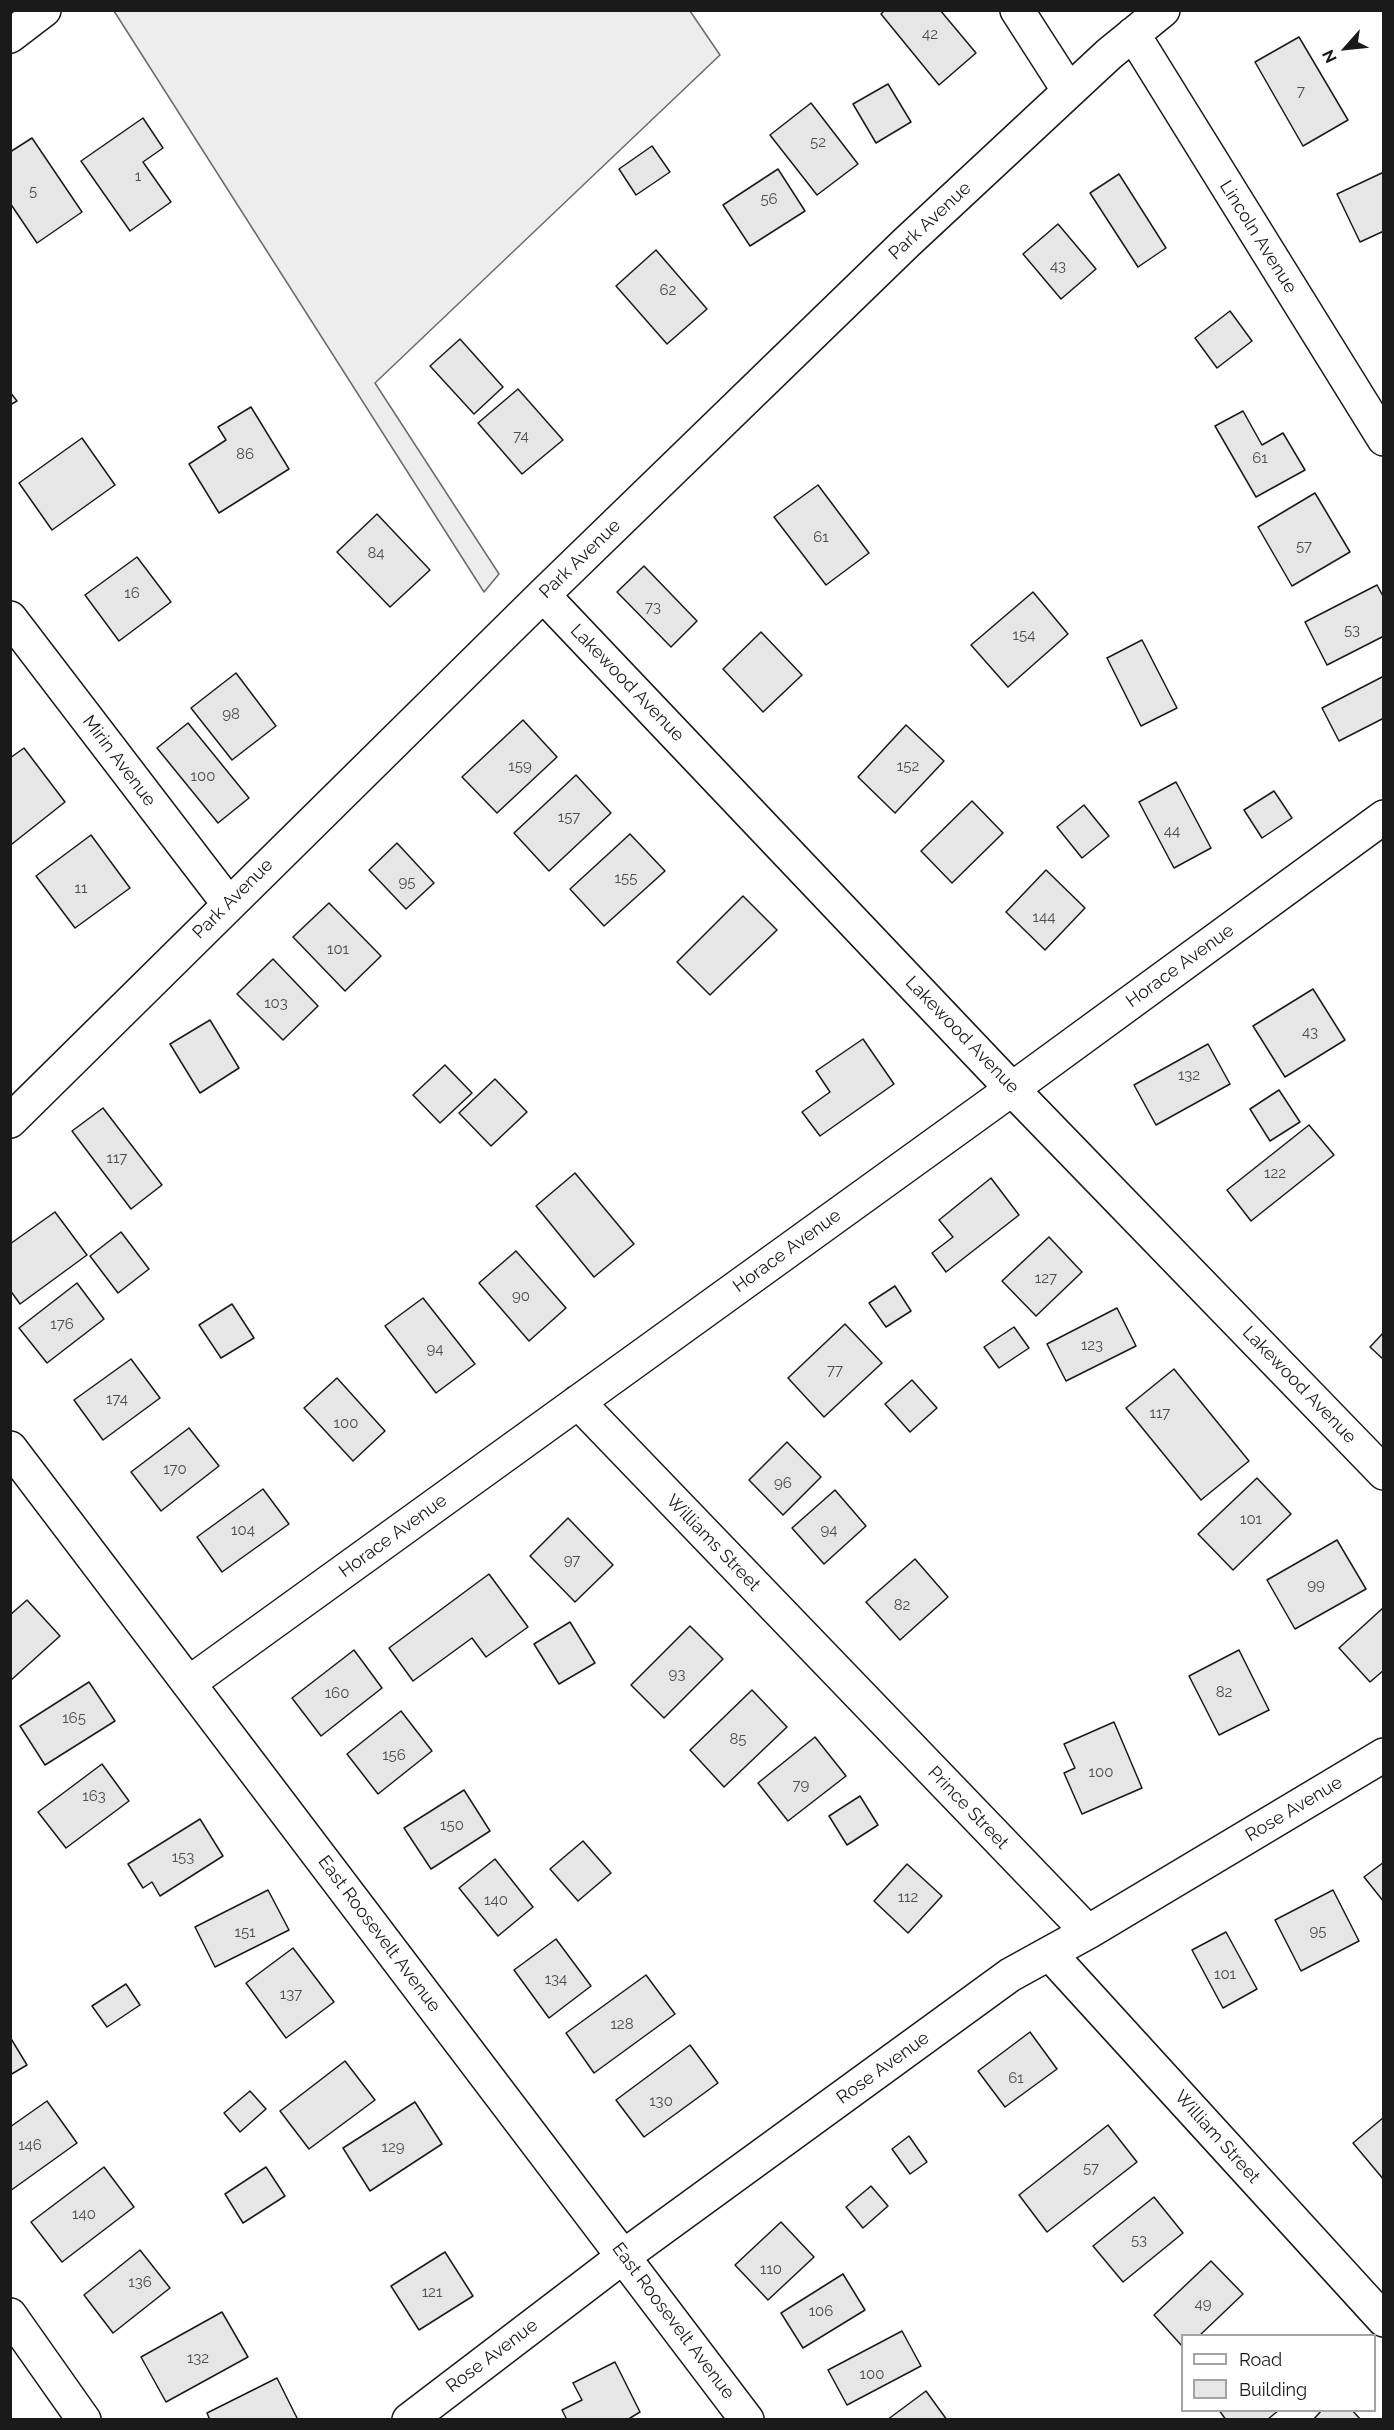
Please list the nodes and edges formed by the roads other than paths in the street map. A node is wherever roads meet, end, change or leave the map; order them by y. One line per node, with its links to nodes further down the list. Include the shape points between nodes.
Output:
1 (44, 10): 5 (street)
2 (1017, 10): 6 (street)
3 (1163, 10): 4 (street, Park Avenue)
4 (1133, 34): 6 (street, Park Avenue); 7 (street, Lincoln Avenue)
5 (10, 36)
6 (1069, 91): 8 (street, Park Avenue, via 906,243)
7 (1383, 439)
8 (543, 595): 11 (street, Park Avenue); 12 (street, Lakewood Avenue)
9 (10, 618): 11 (street, Mirin Avenue)
10 (1383, 817): 12 (street, Horace Avenue)
11 (228, 903): 13 (street, Park Avenue)
12 (1012, 1089): 14 (street, Horace Avenue); 16 (street, Lakewood Avenue)
13 (10, 1120)
14 (578, 1402): 17 (street, Horace Avenue); 18 (street, Williams Street)
15 (10, 1448): 17 (street, East Roosevelt Avenue)
16 (1383, 1473)
17 (189, 1683): 22 (street, East Roosevelt Avenue)
18 (849, 1684): 20 (street, Prince Street)
19 (1383, 1755): 20 (street, Rose Avenue)
20 (1088, 1932): 21 (street, Rose Avenue)
21 (1050, 1954): 22 (street, Rose Avenue, via 1010,1975); 23 (street, William Street)
22 (624, 2256): 26 (street, Rose Avenue); 27 (street, East Roosevelt Avenue)
23 (1383, 2320)
24 (13, 2326): 25 (street)
25 (84, 2420)
26 (409, 2420)
27 (747, 2420)

